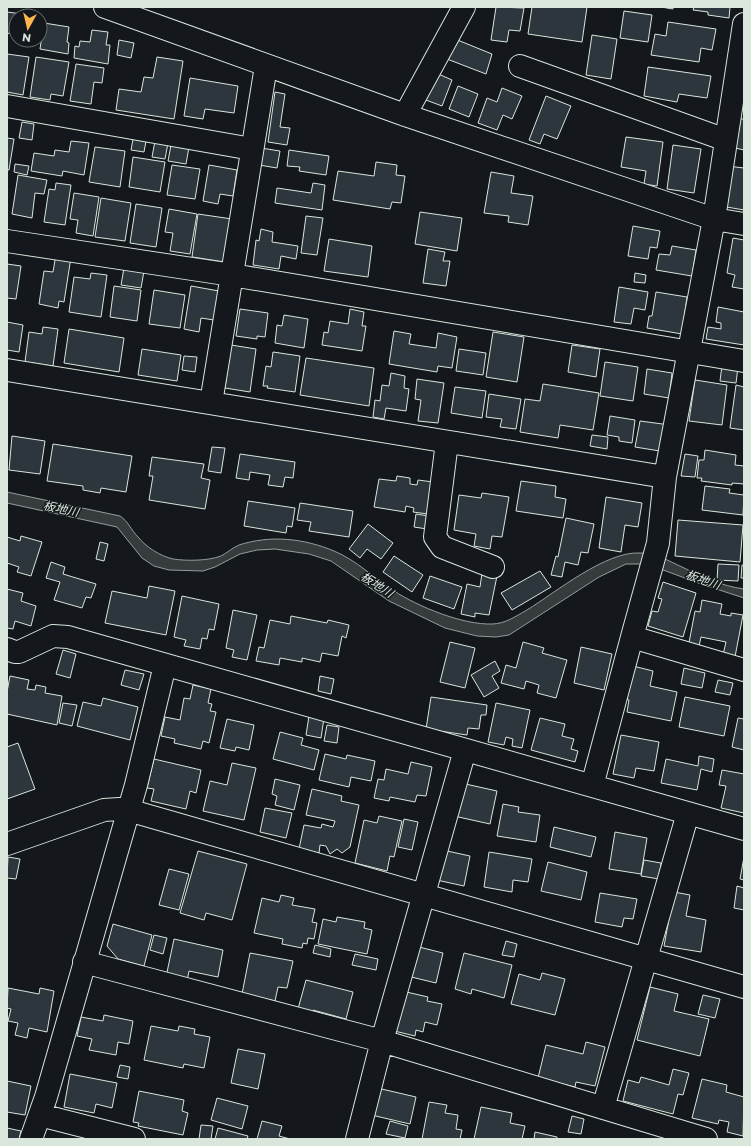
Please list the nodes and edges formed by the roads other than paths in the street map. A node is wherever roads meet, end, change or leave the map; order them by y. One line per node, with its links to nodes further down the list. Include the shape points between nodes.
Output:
1 (105, 7): 4 (street)
2 (464, 7): 8 (street)
3 (744, 24): 6 (street)
4 (266, 66): 8 (street); 10 (street)
5 (520, 66): 9 (street)
6 (739, 88): 9 (street)
7 (7, 106): 10 (street)
8 (405, 115): 11 (street)
9 (726, 140): 11 (street)
10 (252, 149): 14 (street)
11 (714, 219): 12 (street); 15 (street)
12 (744, 224)
13 (7, 241): 14 (street)
14 (232, 274): 15 (street); 18 (street)
15 (689, 352): 16 (street); 20 (street)
16 (744, 361)
17 (7, 370): 18 (street)
18 (211, 403): 19 (street)
19 (447, 442): 20 (street); 21 (street, via 435,537 442,547)
20 (665, 477): 22 (street, via 658,543)
21 (493, 567)
22 (632, 637): 25 (street); 27 (street)
23 (7, 649): 24 (street, via 18,652 58,636)
24 (165, 665): 26 (street); 28 (street)
25 (744, 670)
26 (465, 750): 27 (street); 32 (street)
27 (592, 786): 29 (street)
28 (128, 810): 31 (street, via 104,810); 32 (street); 34 (street)
29 (688, 813): 30 (street); 33 (street)
30 (744, 829)
31 (7, 844)
32 (424, 895): 33 (street); 36 (street)
33 (646, 959): 35 (street); 37 (street)
34 (84, 962): 36 (street); 38 (street)
35 (744, 987)
36 (382, 1042): 37 (street); 41 (street)
37 (603, 1108): 42 (street)
38 (40, 1114): 39 (street); 40 (street)
39 (31, 1139)
40 (134, 1139)
41 (357, 1139)
42 (706, 1139)

